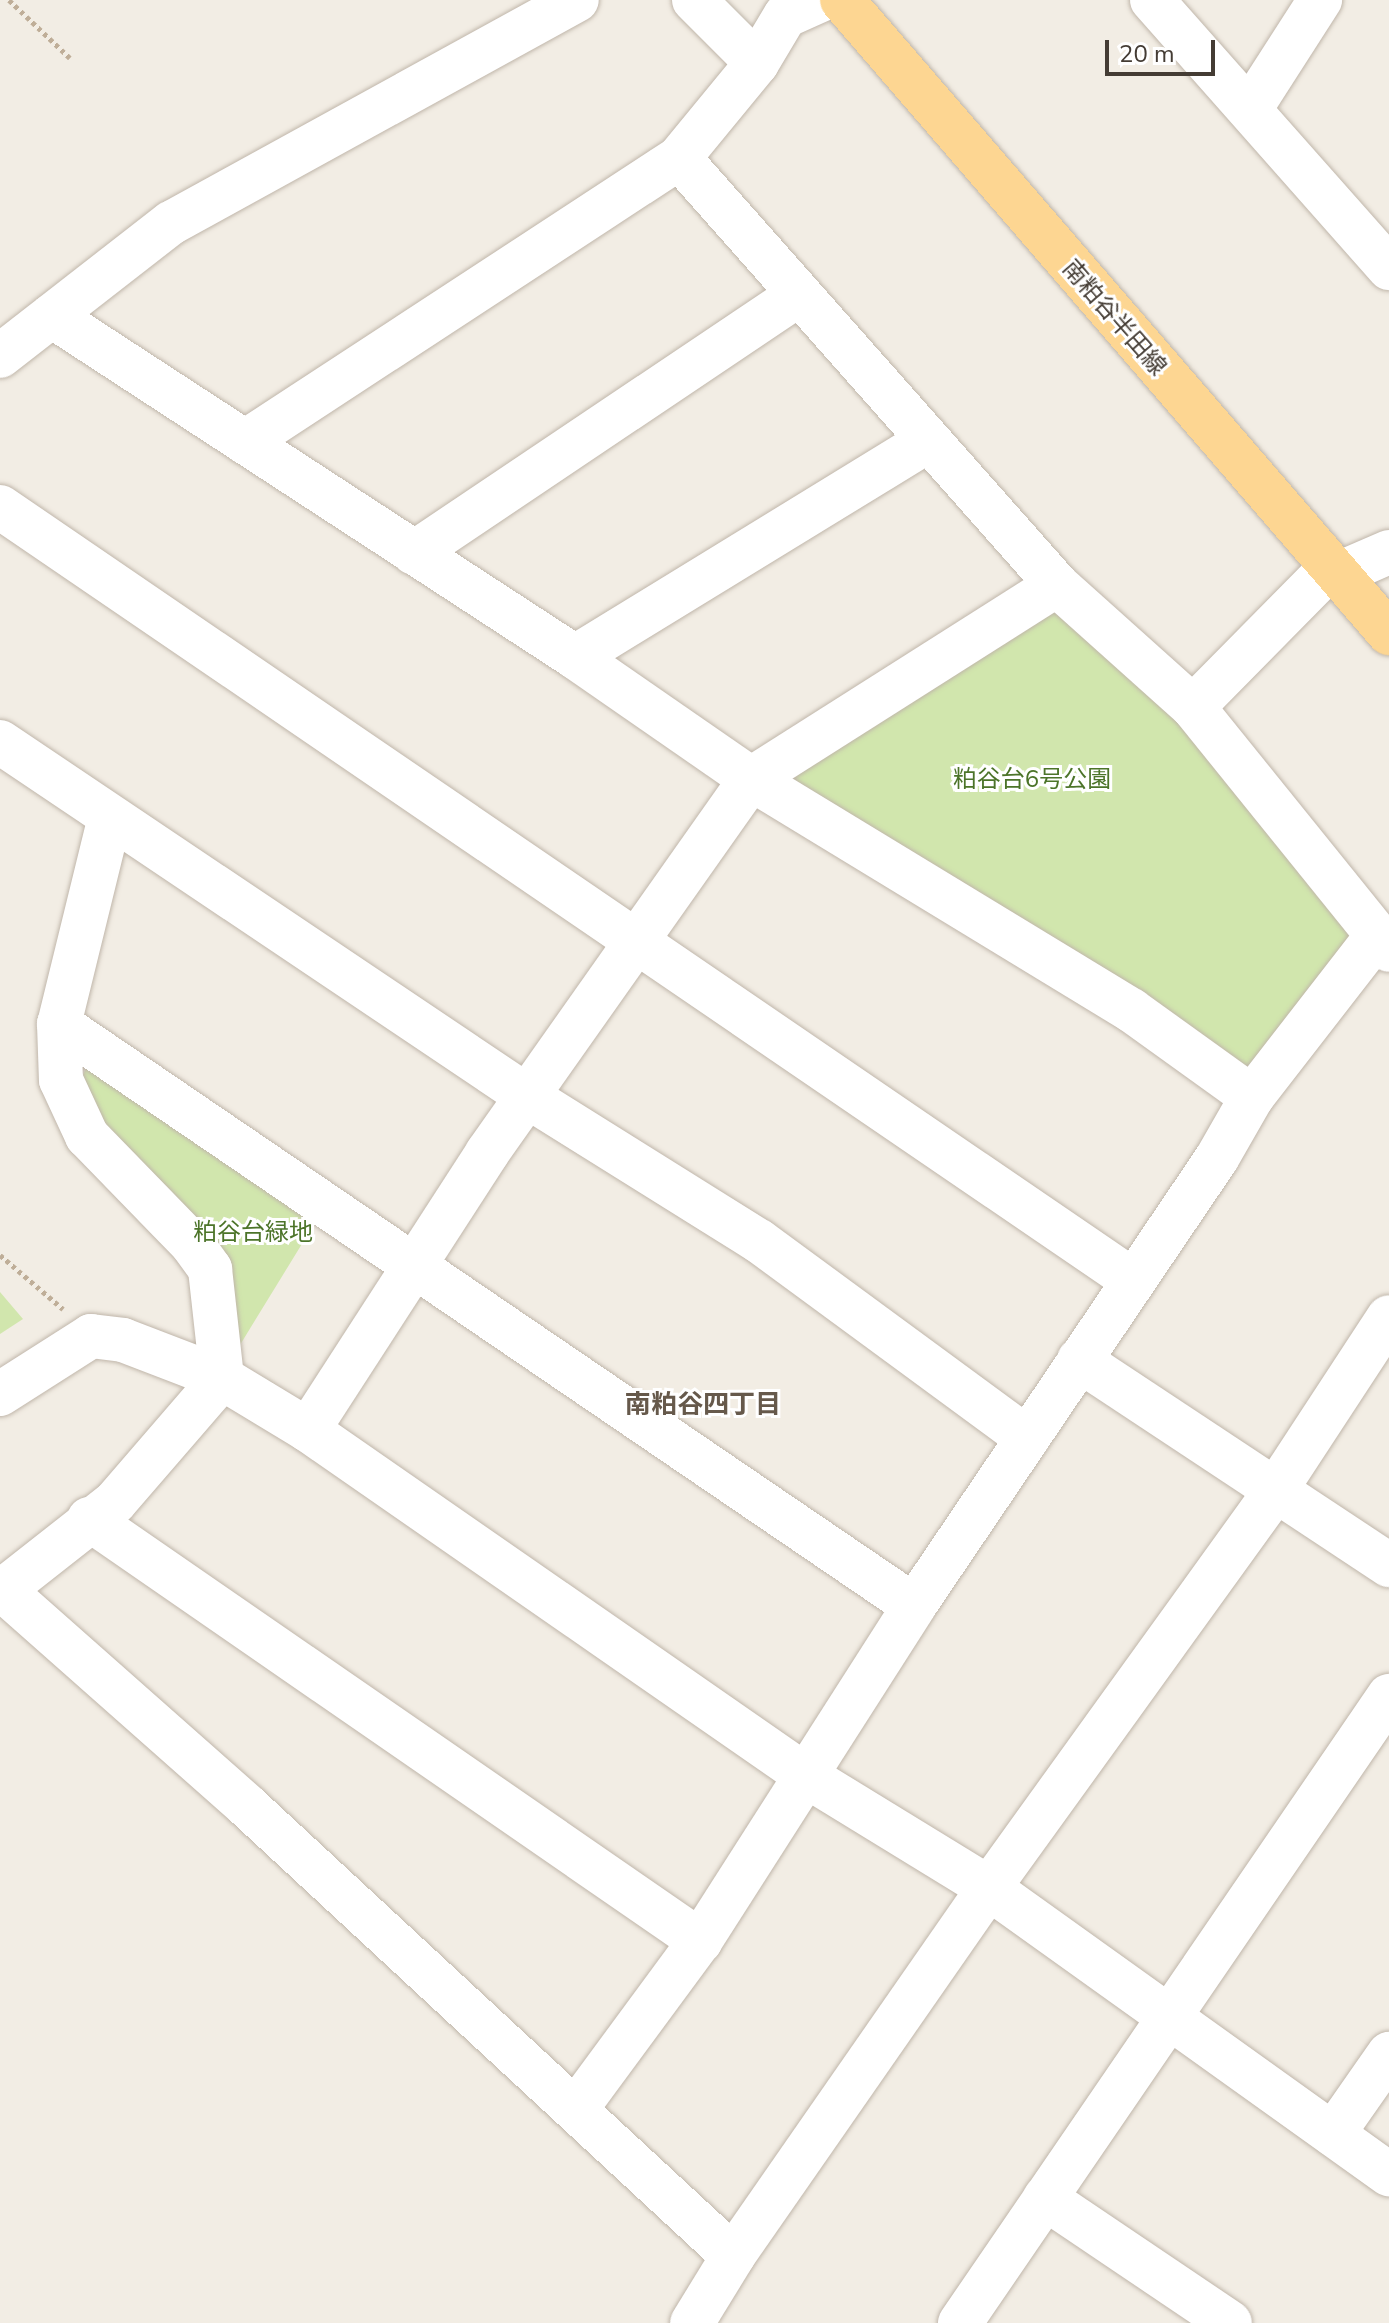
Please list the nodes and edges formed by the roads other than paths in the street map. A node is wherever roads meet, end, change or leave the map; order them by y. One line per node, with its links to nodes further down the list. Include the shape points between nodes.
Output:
1 (577, 0): 11 (street, via 171,223)
2 (694, 0): 6 (street)
3 (1152, 0): 7 (street)
4 (1320, 0): 7 (street)
5 (845, 3): 6 (street, via 785,16); 18 (main road, 南粕谷半田線)
6 (757, 63): 8 (street)
7 (1250, 109): 9 (street)
8 (679, 158): 10 (street); 13 (street)
9 (1384, 248)
10 (799, 294): 14 (street); 17 (street)
11 (52, 316): 12 (street); 13 (street)
12 (0, 356)
13 (245, 442): 17 (street)
14 (926, 442): 19 (street); 21 (street)
15 (0, 507): 26 (street)
16 (1389, 552): 18 (street)
17 (414, 553): 21 (street)
18 (1333, 572): 20 (main road, 南粕谷半田線); 22 (street)
19 (1057, 585): 22 (street); 24 (street)
20 (1389, 633)
21 (575, 657): 24 (street)
22 (1193, 707): 27 (street)
23 (0, 742): 25 (street)
24 (751, 779): 26 (street); 29 (street, via 1131,1010)
25 (110, 817): 28 (street); 30 (street)
26 (640, 941): 30 (street); 32 (street)
27 (1383, 943): 29 (street)
28 (59, 1024): 31 (street); 35 (street, via 61,1080 87,1136 210,1269)
29 (1252, 1097): 32 (street, via 1217,1158)
30 (530, 1098): 31 (street, via 487,1153); 38 (street, via 759,1241)
31 (416, 1263): 37 (street); 42 (street)
32 (1131, 1279): 34 (street)
33 (1389, 1317): 39 (street)
34 (1079, 1360): 38 (street); 39 (street)
35 (222, 1378): 36 (street, via 123,1340 91,1336); 37 (street); 40 (street, via 115,1502)
36 (0, 1394)
37 (308, 1430): 44 (street)
38 (1027, 1438): 42 (street)
39 (1277, 1488): 41 (street); 45 (street)
40 (89, 1519): 46 (street); 49 (street, via 3,1590)
41 (1389, 1565)
42 (914, 1606): 44 (street)
43 (1389, 1696): 47 (street)
44 (808, 1777): 45 (street); 46 (street)
45 (989, 1888): 47 (street); 53 (street)
46 (700, 1941): 49 (street)
47 (1169, 2018): 50 (street); 52 (street)
48 (1389, 2054): 50 (street)
49 (576, 2109): 53 (street)
50 (1333, 2134): 51 (street)
51 (1389, 2174)
52 (1045, 2198): 54 (street); 56 (street)
53 (733, 2256): 55 (street)
54 (1212, 2318)
55 (692, 2323)
56 (960, 2323)

